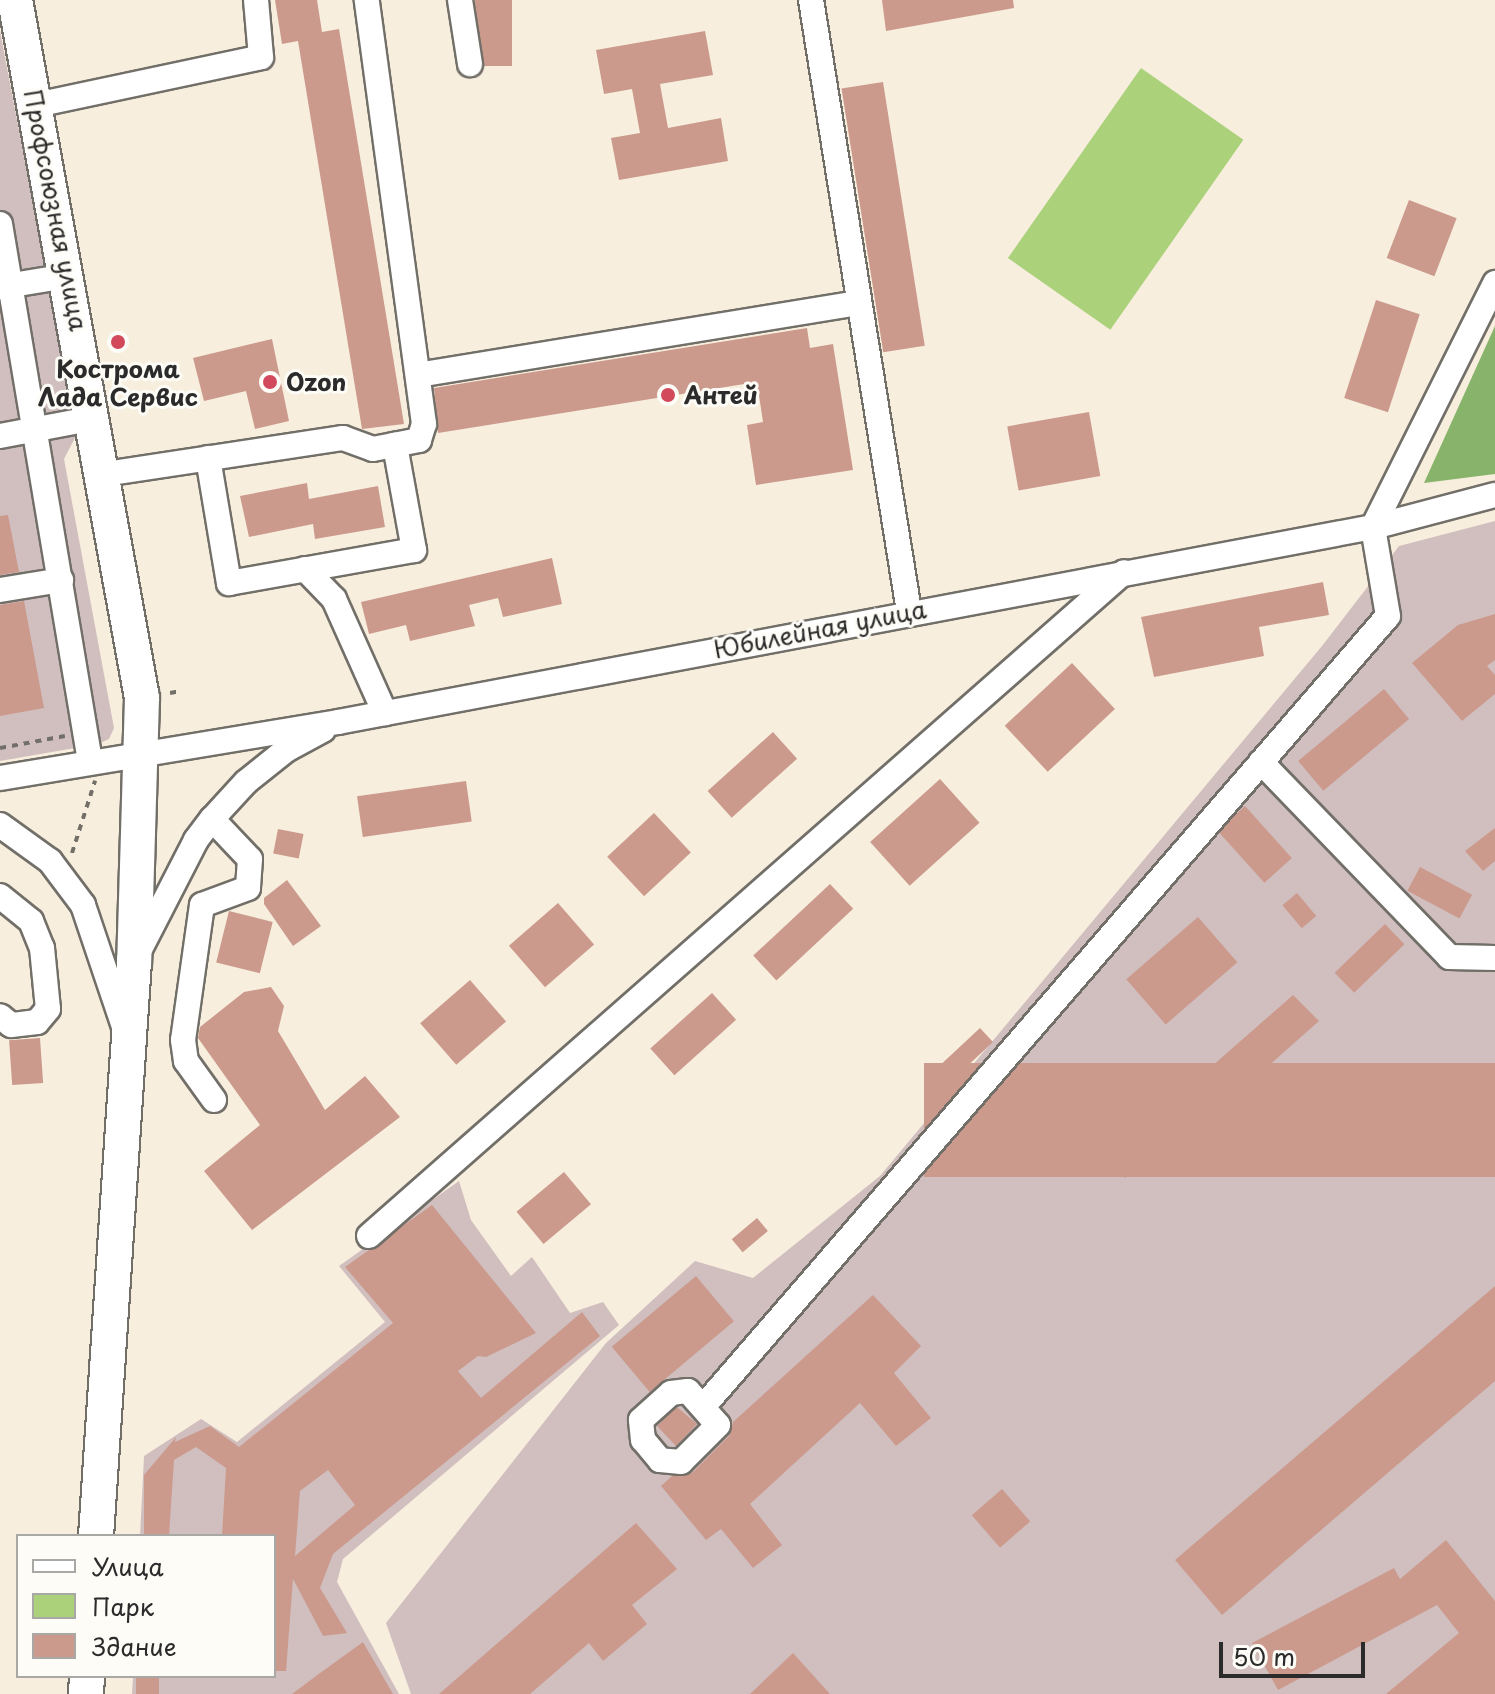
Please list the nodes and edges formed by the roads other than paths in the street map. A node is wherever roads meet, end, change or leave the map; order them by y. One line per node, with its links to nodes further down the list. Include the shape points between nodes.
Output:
1 (15, 0): 7 (highway, Профсоюзная улица)
2 (256, 0): 7 (street, via 261,57)
3 (367, 0): 13 (street)
4 (460, 0): 6 (street)
5 (818, 1): 12 (street)
6 (470, 64)
7 (36, 105): 9 (highway, Профсоюзная улица)
8 (0, 224): 11 (street)
9 (67, 276): 11 (street); 14 (highway, Профсоюзная улица)
10 (1495, 283): 21 (street)
11 (4, 289): 15 (street)
12 (856, 303): 13 (street); 26 (street)
13 (418, 375): 17 (street, via 424,424 419,440)
14 (95, 418): 15 (street); 19 (highway, Профсоюзная улица)
15 (36, 429): 16 (street); 24 (street)
16 (0, 436)
17 (395, 445): 18 (street, via 373,449 343,438); 22 (street, via 414,550)
18 (208, 458): 19 (street); 22 (street, via 229,583)
19 (105, 474): 29 (highway, Профсоюзная улица, via 142,698)
20 (1495, 495): 21 (street, Юбилейная улица)
21 (1373, 527): 23 (street, Юбилейная улица); 30 (street, via 1388,616)
22 (305, 569): 27 (street, via 334,599)
23 (1125, 572): 26 (street, Юбилейная улица); 41 (street)
24 (61, 580): 25 (street); 31 (street)
25 (0, 590)
26 (909, 611): 27 (street, Юбилейная улица)
27 (385, 713): 28 (street, Юбилейная улица)
28 (338, 722): 29 (street, Юбилейная улица); 33 (street, via 286,750)
29 (142, 751): 31 (street, Юбилейная улица); 37 (highway, Профсоюзная улица)
30 (1261, 762): 36 (street, via 1449,957); 42 (street)
31 (93, 770): 32 (street, Юбилейная улица)
32 (0, 778)
33 (212, 819): 37 (street); 40 (street, via 250,859 248,888 202,905 183,1040 186,1061)
34 (0, 825): 39 (street, via 50,861 83,905)
35 (0, 896): 38 (street, via 31,921 42,948 48,1009 37,1022 11,1025)
36 (1495, 958)
37 (134, 961): 39 (highway, Профсоюзная улица)
38 (0, 1016)
39 (127, 1037): 43 (highway, Профсоюзная улица)
40 (214, 1100)
41 (369, 1236)
42 (703, 1407)
43 (96, 1534)

